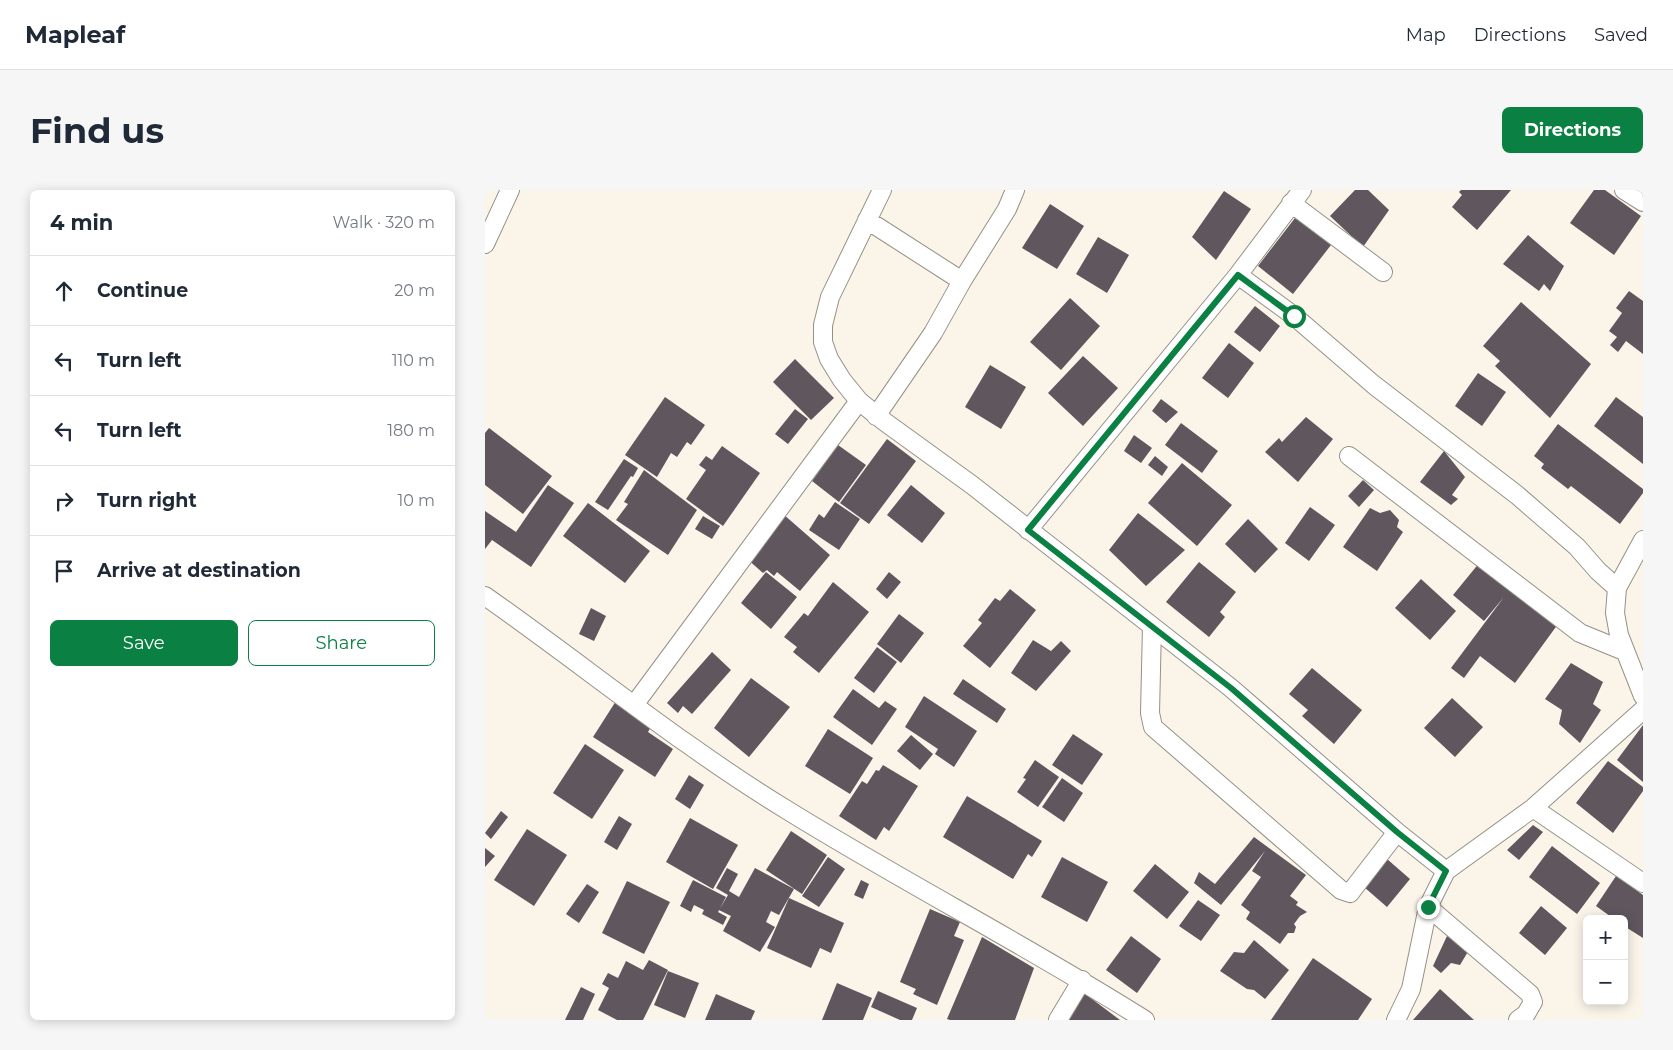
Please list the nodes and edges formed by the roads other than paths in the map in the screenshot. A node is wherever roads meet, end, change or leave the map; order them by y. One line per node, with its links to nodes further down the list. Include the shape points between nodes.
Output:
1 (509, 190): 8 (street)
2 (882, 190): 7 (street)
3 (1015, 190): 11 (street, via 1007,209)
4 (1624, 190): 6 (street)
5 (1297, 196): 9 (street); 10 (street)
6 (1643, 202)
7 (867, 220): 11 (street); 12 (street, via 829,298 823,326 823,342 829,359)
8 (485, 244)
9 (1383, 272)
10 (1238, 275): 15 (street); 17 (street, via 1517,495 1577,547)
11 (962, 281): 13 (street, via 933,333)
12 (859, 401): 13 (street); 22 (street)
13 (876, 416): 15 (street)
14 (1349, 456): 20 (street, via 1580,633)
15 (1028, 530): 19 (street)
16 (1643, 540): 17 (street)
17 (1617, 588): 20 (street, via 1615,613)
18 (485, 596): 22 (street)
19 (1152, 626): 25 (street, via 1231,688); 25 (street, via 1153,727 1341,890 1350,893)
20 (1624, 651): 21 (street)
21 (1643, 696)
22 (633, 706): 29 (street, via 787,810)
23 (1643, 710): 24 (street)
24 (1533, 808): 26 (street); 27 (street)
25 (1397, 832): 26 (street)
26 (1446, 871): 28 (street)
27 (1643, 883)
28 (1428, 907): 32 (street, via 1411,989); 33 (street, via 1530,994 1533,1002)
29 (1081, 980): 30 (street); 31 (street)
30 (1059, 1020)
31 (1145, 1020)
32 (1396, 1020)
33 (1519, 1020)

